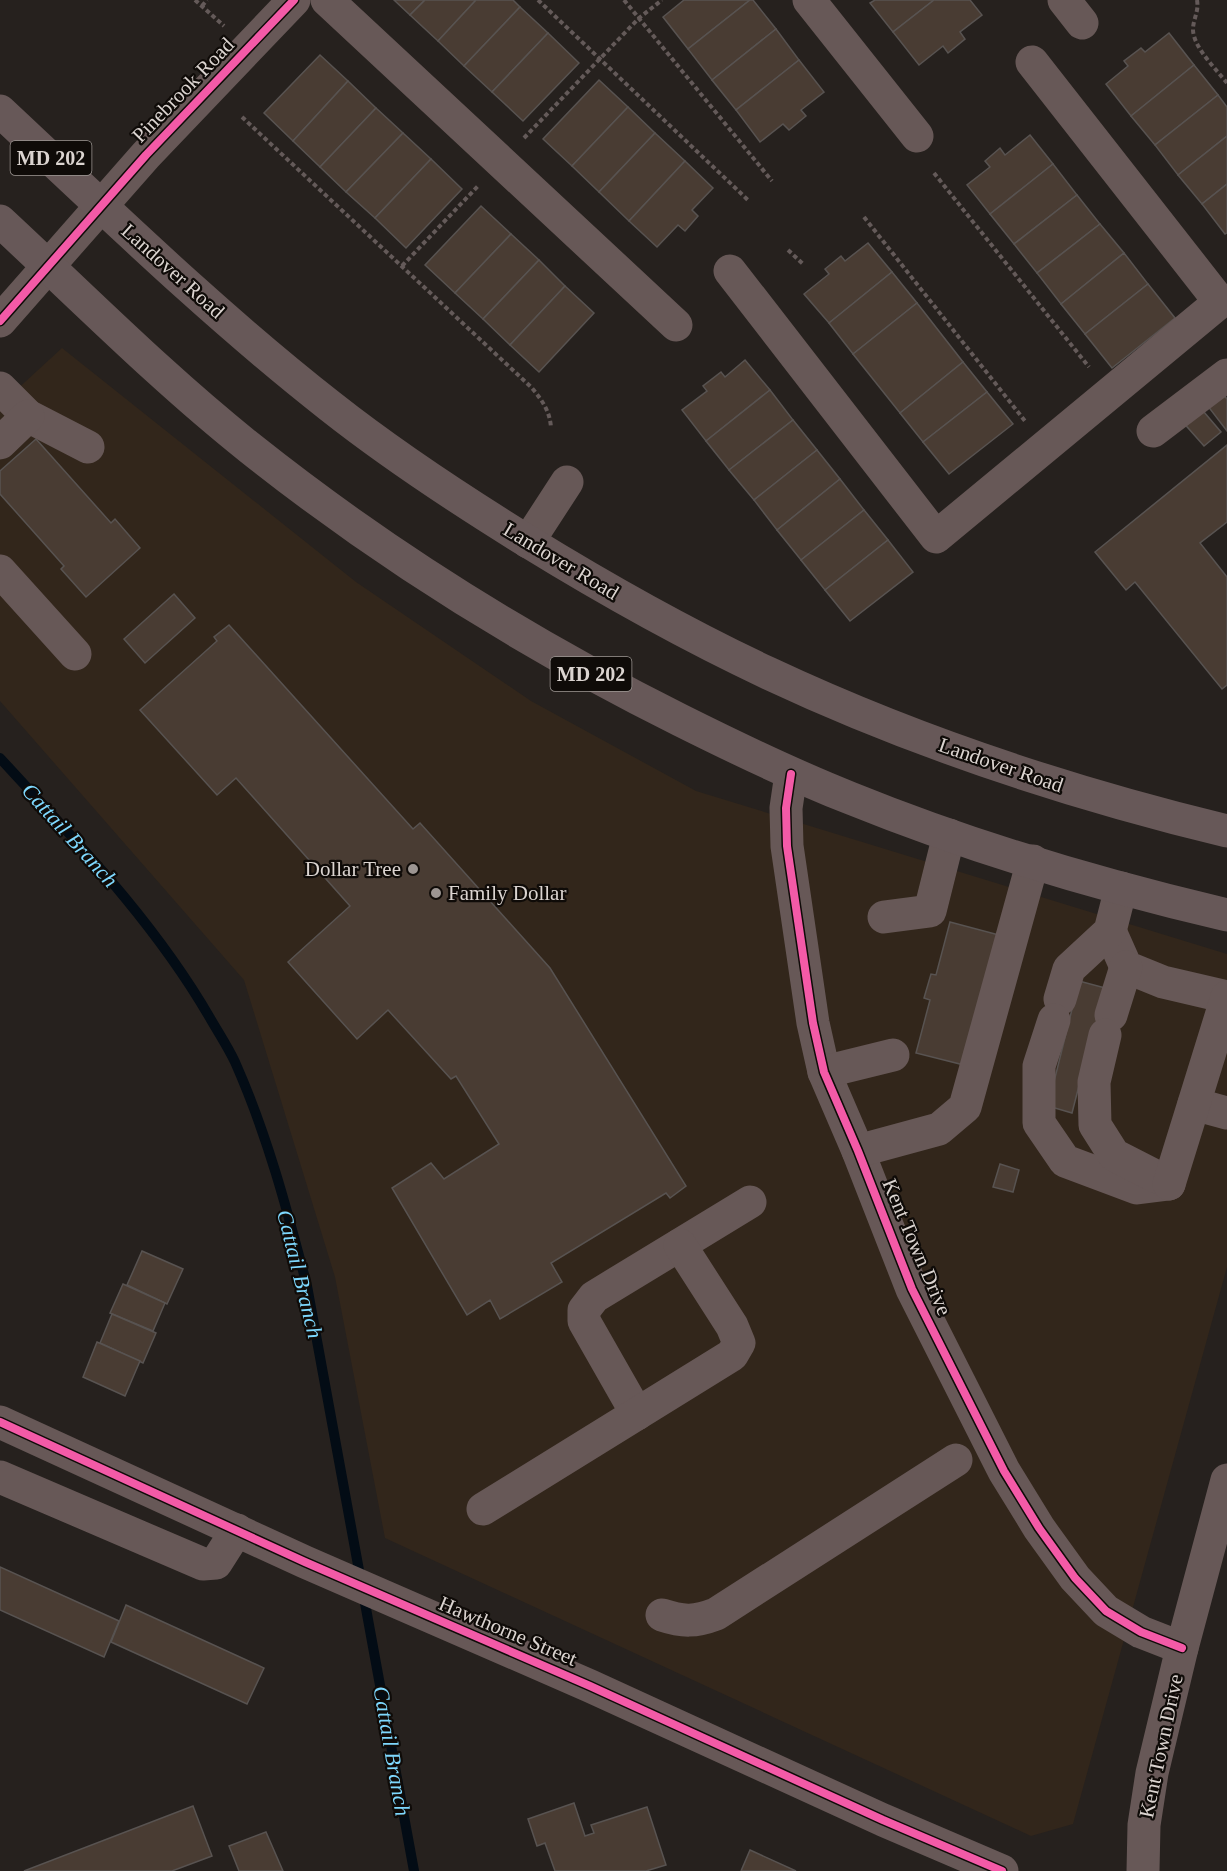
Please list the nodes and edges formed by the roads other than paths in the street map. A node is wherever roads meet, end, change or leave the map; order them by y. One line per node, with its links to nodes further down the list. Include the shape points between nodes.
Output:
1 (294, 0): 7 (street, Pinebrook Road)
2 (327, 0): 12 (street)
3 (809, 0): 6 (street)
4 (1032, 62): 10 (street, via 1220,302 936,537)
5 (0, 111): 7 (main road, Landover Road / MD 202)
6 (917, 136)
7 (101, 206): 9 (street, Pinebrook Road); 20 (main road, Landover Road / MD 202, via 194,292 332,408 439,485)
8 (0, 221): 9 (main road, MD 202)
9 (49, 266): 11 (street, Pinebrook Road); 23 (main road, MD 202, via 241,440 365,535 575,666)
10 (730, 271)
11 (0, 321)
12 (676, 325)
13 (1227, 375): 16 (street)
14 (0, 388): 15 (street)
15 (28, 416): 17 (street); 18 (street)
16 (1153, 431)
17 (0, 443)
18 (88, 447)
19 (567, 482): 20 (street)
20 (528, 542): 24 (main road, Landover Road / MD 202, via 616,595 715,647 887,724 1046,781)
21 (0, 571): 22 (street)
22 (75, 654)
23 (790, 774): 25 (main road, MD 202); 34 (street, Kent Town Drive, via 787,846)
24 (1227, 831)
25 (949, 835): 26 (main road, MD 202); 29 (street, via 930,911)
26 (1033, 861): 27 (main road, MD 202); 37 (street, via 965,1107 939,1130)
27 (1121, 888): 28 (main road, MD 202); 30 (street)
28 (1227, 915)
29 (884, 917)
30 (1110, 931): 31 (street); 38 (street, via 1069,969 1040,1066 1039,1124 1065,1161 1137,1188)
31 (1126, 967): 32 (street, via 1163,982); 38 (street, via 1094,1082 1095,1125 1114,1155)
32 (1227, 997): 35 (street)
33 (893, 1055): 34 (street)
34 (824, 1072): 37 (street, Kent Town Drive)
35 (1194, 1104): 36 (street); 38 (street)
36 (1227, 1113)
37 (858, 1151): 49 (street, Kent Town Drive, via 912,1289 1004,1471 1039,1528 1075,1578 1106,1611 1141,1632)
38 (1169, 1184)
39 (750, 1202): 40 (street)
40 (680, 1245): 41 (street, via 594,1297 584,1310 584,1321); 41 (street, via 739,1343 732,1355)
41 (637, 1414): 46 (street)
42 (0, 1422): 47 (street, Hawthorne Street)
43 (956, 1460): 48 (street, via 716,1614 698,1621)
44 (0, 1477): 47 (street, via 203,1564 216,1563)
45 (1227, 1480): 49 (street)
46 (483, 1509)
47 (237, 1530): 50 (street, Hawthorne Street)
48 (662, 1615)
49 (1182, 1648): 51 (street, Kent Town Drive, via 1152,1773 1144,1825)
50 (1002, 1871)
51 (1143, 1871)

